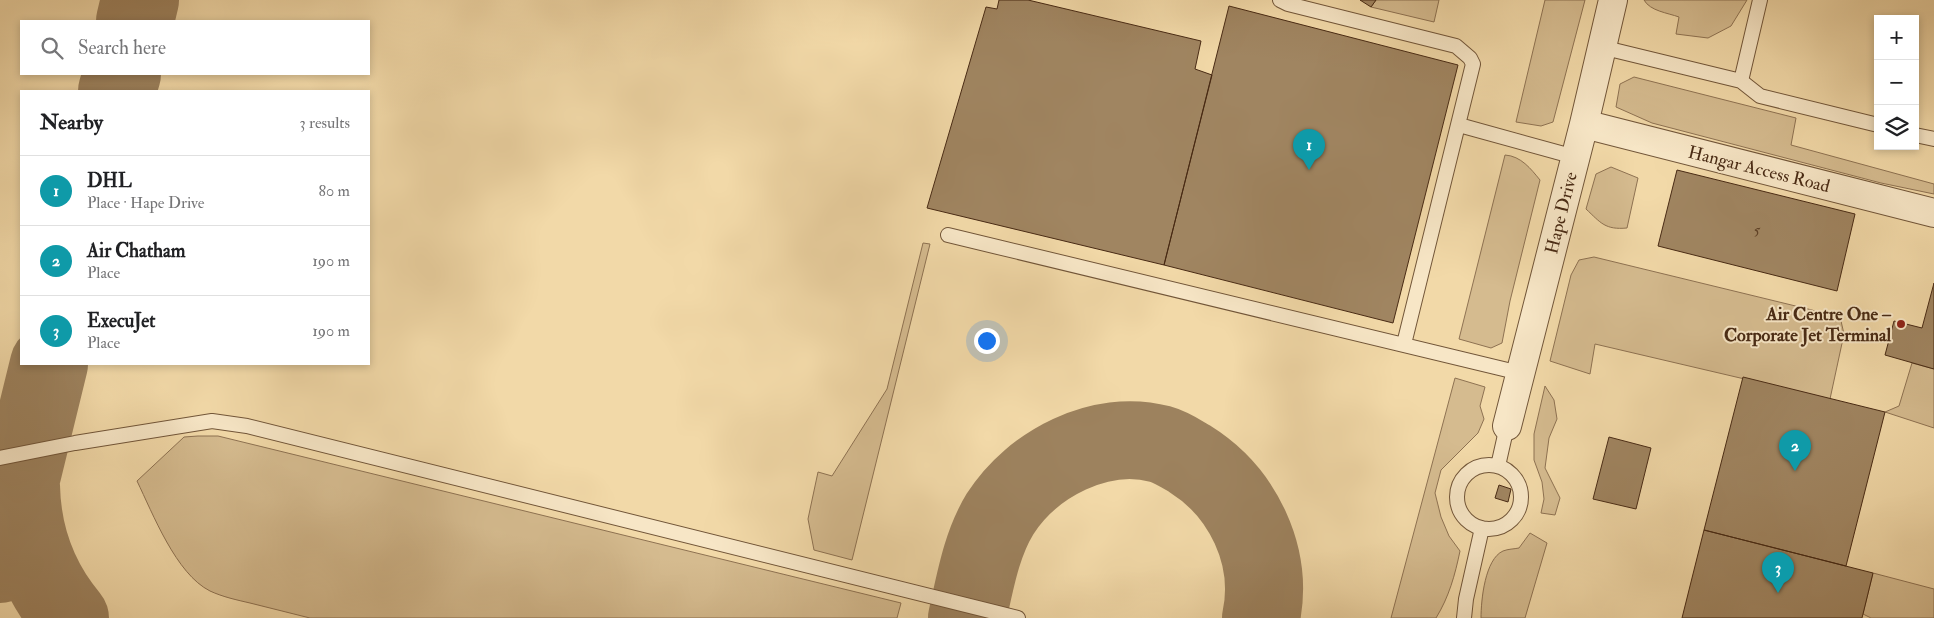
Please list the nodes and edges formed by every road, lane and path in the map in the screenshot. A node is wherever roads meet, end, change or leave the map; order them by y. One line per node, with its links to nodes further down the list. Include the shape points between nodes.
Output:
1 (1280, 0): 8 (lane, via 1463,50 1473,64)
2 (1613, 0): 4 (street, Hape Drive)
3 (1760, 0): 5 (lane)
4 (1601, 47): 5 (lane); 6 (street, Hape Drive)
5 (1741, 81): 7 (lane, via 1760,96)
6 (1584, 124): 11 (street, Hape Drive); 12 (street, Hangar Access Road)
7 (1874, 124)
8 (1458, 125): 11 (lane); 14 (lane)
9 (1919, 136): 10 (lane)
10 (1934, 140)
11 (1575, 157): 15 (street, Hape Drive)
12 (1934, 213)
13 (948, 235): 14 (lane)
14 (1404, 344): 15 (lane)
15 (1520, 373): 16 (street, Hape Drive)
16 (1507, 426): 18 (lane)
17 (0, 458): 21 (lane, via 212,421 225,422)
18 (1498, 466): 19 (lane, via 1514,477 1519,485 1520,505 1516,514 1502,526); 19 (lane, via 1478,467 1469,472 1458,489 1459,509 1473,524)
19 (1482, 528): 20 (lane)
20 (1466, 599): 22 (lane); 23 (lane)
21 (1018, 618)
22 (1459, 618)
23 (1464, 618)

